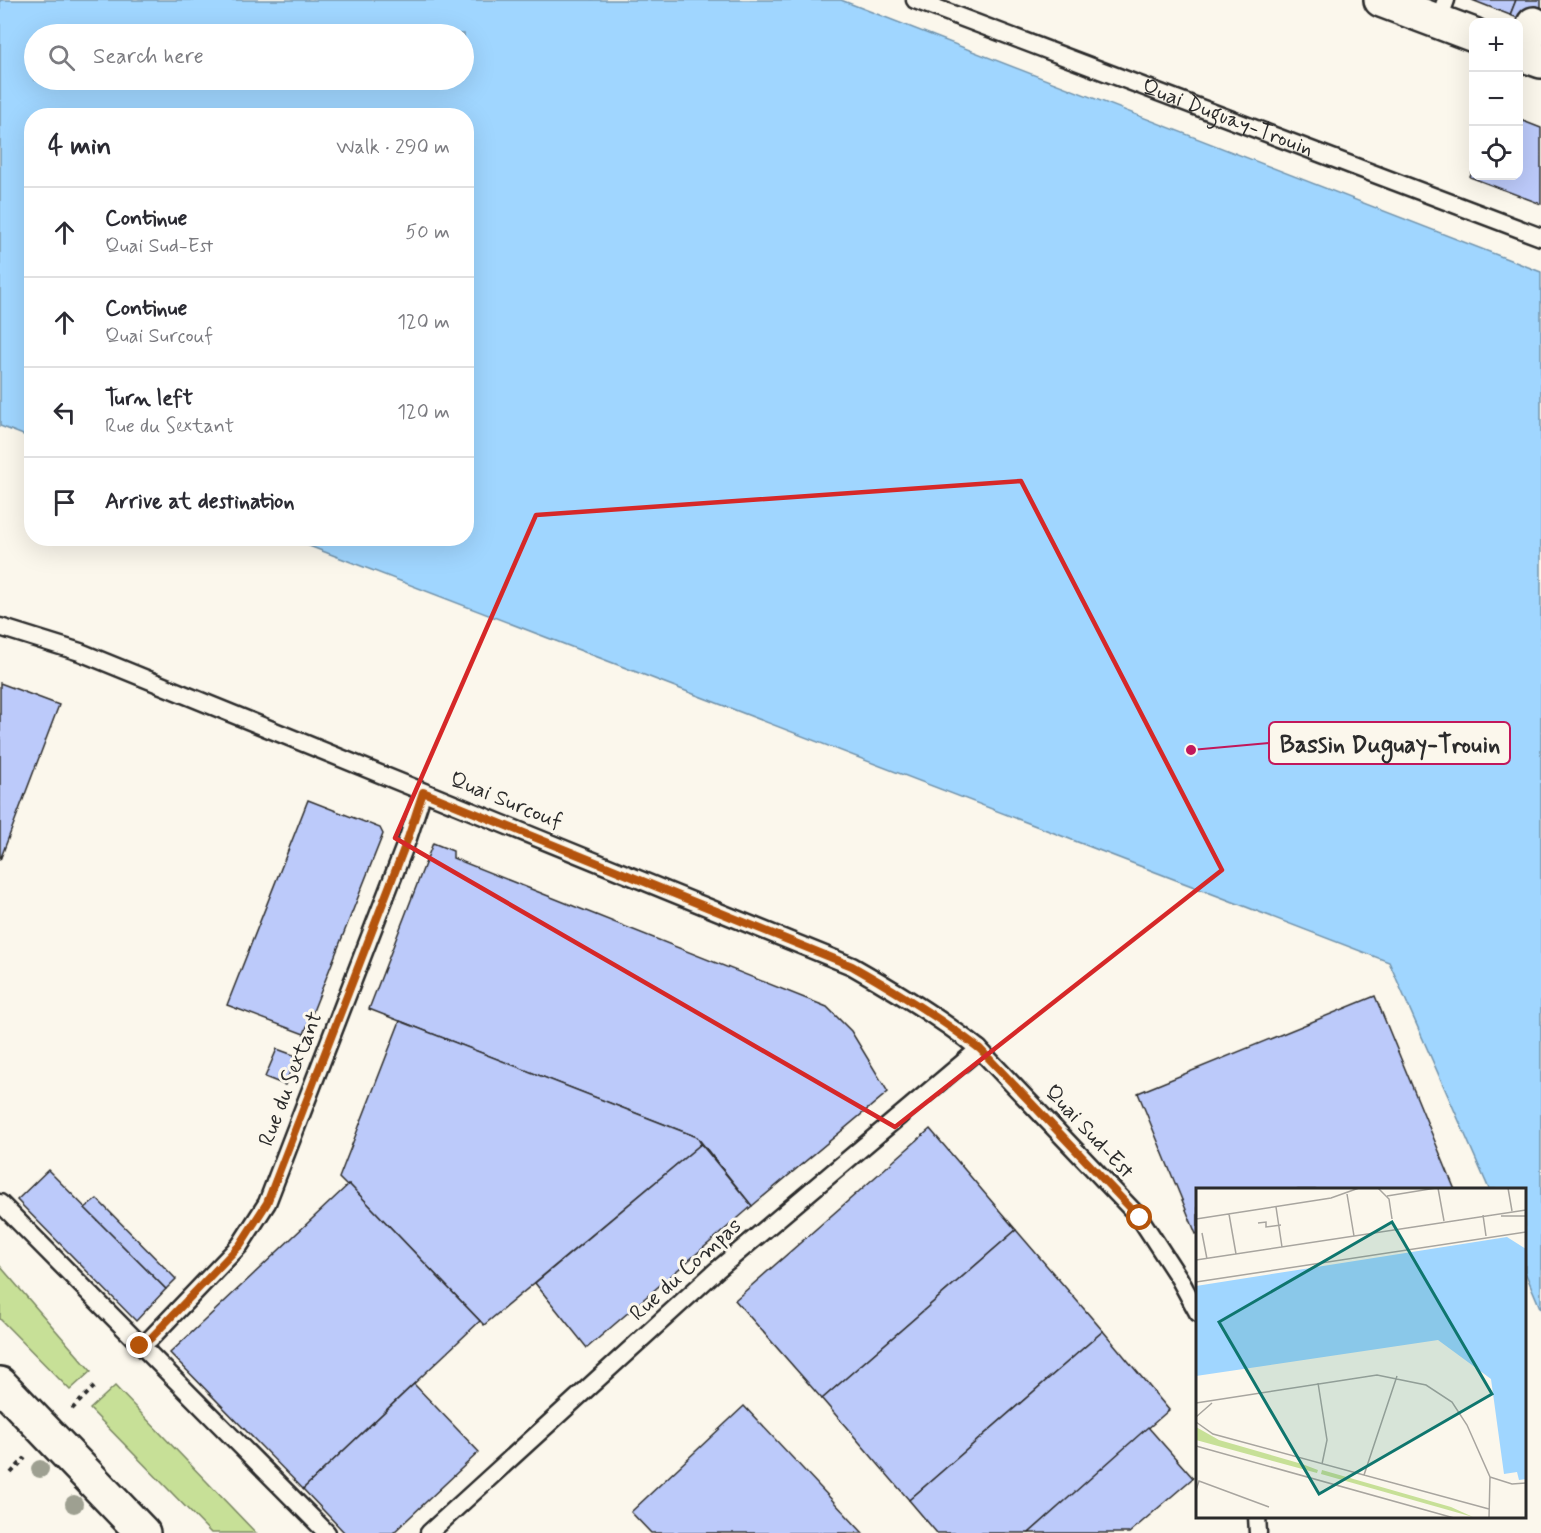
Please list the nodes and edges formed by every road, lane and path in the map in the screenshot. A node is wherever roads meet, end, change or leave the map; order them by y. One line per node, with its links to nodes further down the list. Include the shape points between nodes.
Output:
1 (915, 0): 7 (lane, Quai Duguay-Trouin)
2 (1396, 3): 3 (street)
3 (1442, 11): 5 (street)
4 (1534, 24): 6 (street)
5 (1469, 32)
6 (1527, 56)
7 (1541, 237)
8 (0, 627): 9 (lane, Quai Surcouf, via 81,652)
9 (423, 792): 10 (lane, Quai Surcouf, via 852,966 955,1029); 13 (lane, Rue du Sextant, via 267,1203 240,1245)
10 (980, 1049): 12 (lane, Quai Sud-Est, via 1140,1218); 18 (lane, Rue du Compas, via 717,1270)
11 (0, 1203): 13 (lane)
12 (1196, 1311)
13 (140, 1346): 17 (lane)
14 (0, 1384): 16 (street)
15 (1257, 1518): 19 (lane)
16 (143, 1533)
17 (327, 1533)
18 (429, 1533)
19 (1258, 1533)

